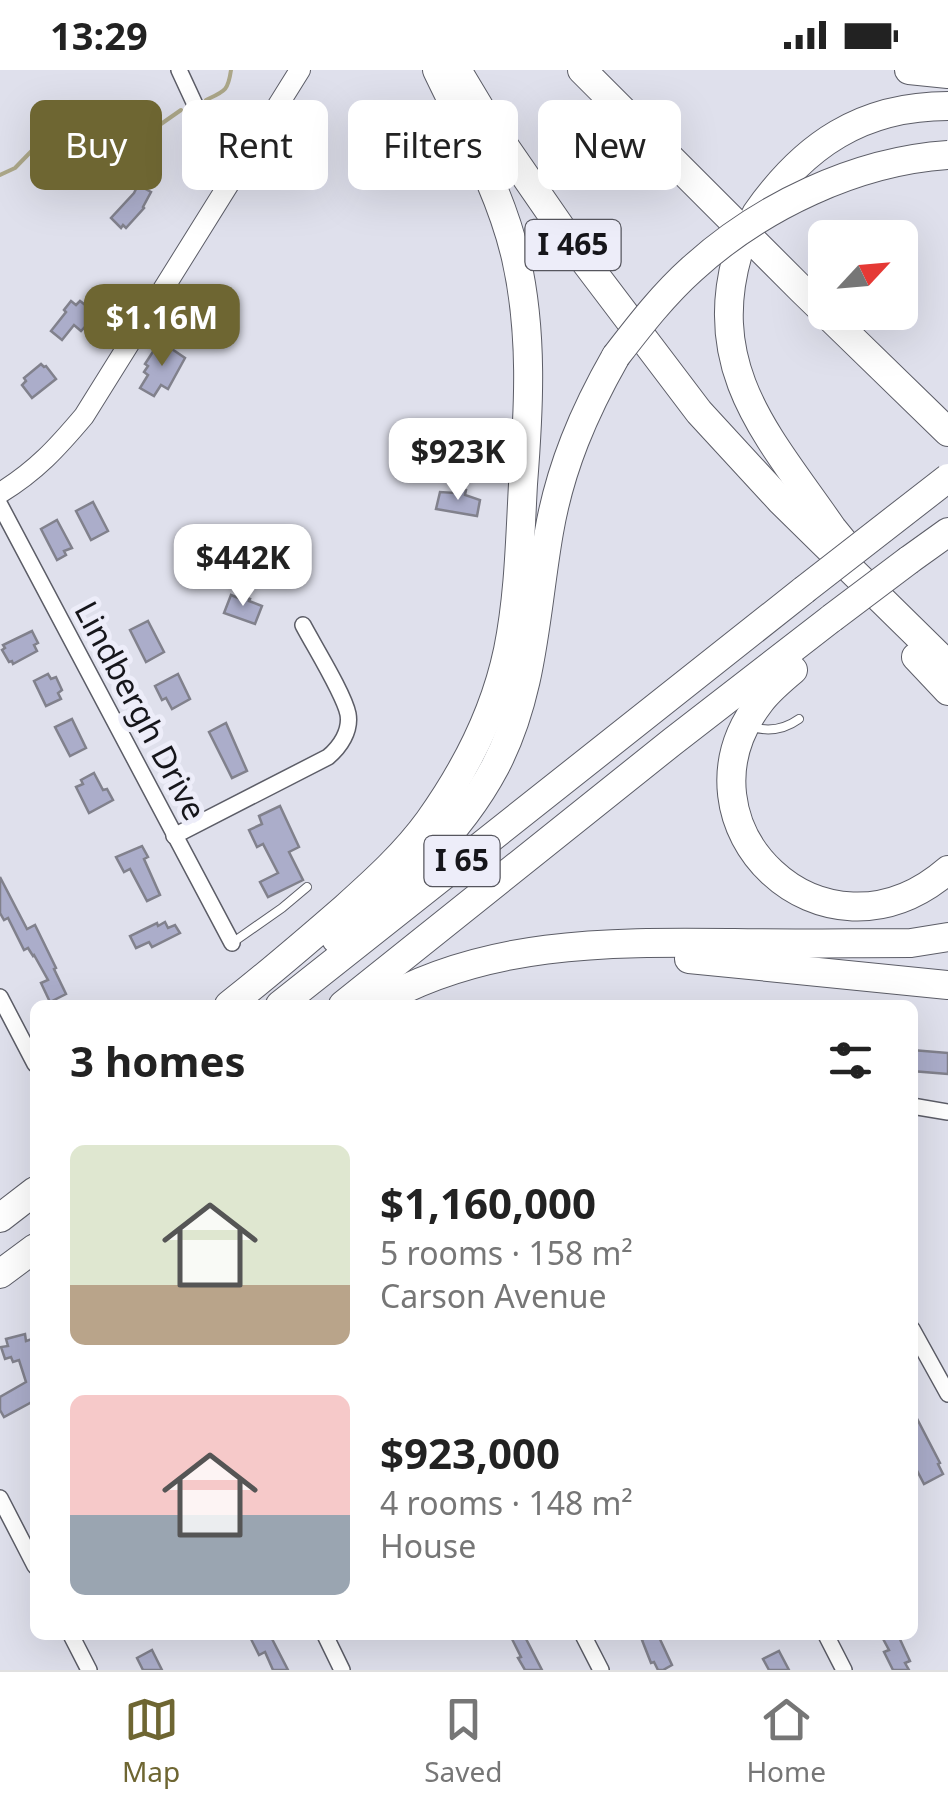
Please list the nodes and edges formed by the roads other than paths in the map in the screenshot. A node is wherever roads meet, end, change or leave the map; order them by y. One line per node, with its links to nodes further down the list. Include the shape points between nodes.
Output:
1 (179, 70): 8 (street)
2 (300, 70): 9 (main road)
3 (437, 70): 36 (highway, via 507,224 527,322 526,444 508,648 475,745 416,838)
4 (457, 70): 18 (highway, I 465, via 635,329)
5 (582, 70): 13 (highway)
6 (909, 70): 7 (highway)
7 (948, 74)
8 (193, 100)
9 (281, 100)
10 (948, 106): 23 (highway, bridge, via 852,126 796,164 756,214 738,253 730,295 730,342 750,406 832,528)
11 (948, 155): 37 (highway, bridge, via 864,171 803,196 726,241 654,308 616,356 567,456 549,530 530,669 489,777 448,836 397,889)
12 (224, 190): 17 (main road, via 84,416 27,476)
13 (802, 290): 14 (highway); 15 (highway)
14 (948, 432)
15 (948, 452)
16 (948, 478): 38 (highway, I 65, bridge)
17 (0, 493)
18 (781, 501): 24 (highway, I 465); 25 (highway)
19 (0, 505): 28 (street, Lindbergh Drive)
20 (948, 532): 21 (highway, I 65, bridge)
21 (837, 623): 27 (highway); 39 (highway, I 65, via 657,754)
22 (302, 625): 28 (street, via 348,715 342,742 328,757)
23 (948, 655)
24 (948, 665)
25 (948, 691)
26 (800, 719): 27 (lane, via 781,728)
27 (746, 724): 29 (highway, via 733,770 736,813 754,853 785,884 824,902 868,906 909,896)
28 (174, 836): 32 (street, Lindbergh Drive)
29 (948, 870)
30 (307, 887): 32 (lane)
31 (948, 937): 33 (highway)
32 (232, 943)
33 (558, 948): 34 (highway); 40 (highway, via 468,964)
34 (948, 985)
35 (0, 996): 41 (street)
36 (235, 1000)
37 (258, 1000)
38 (286, 1000)
39 (349, 1000)
40 (383, 1000)
41 (30, 1054)
42 (918, 1107): 43 (street)
43 (948, 1112)
44 (30, 1195): 45 (highway)
45 (0, 1218)
46 (30, 1252): 47 (highway)
47 (0, 1274)
48 (918, 1339): 49 (street)
49 (947, 1390)
50 (0, 1498): 51 (street)
51 (30, 1556)
52 (74, 1640): 56 (street)
53 (327, 1640): 57 (street)
54 (586, 1640): 58 (street)
55 (829, 1640): 59 (street)
56 (89, 1670)
57 (342, 1670)
58 (601, 1670)
59 (844, 1670)

